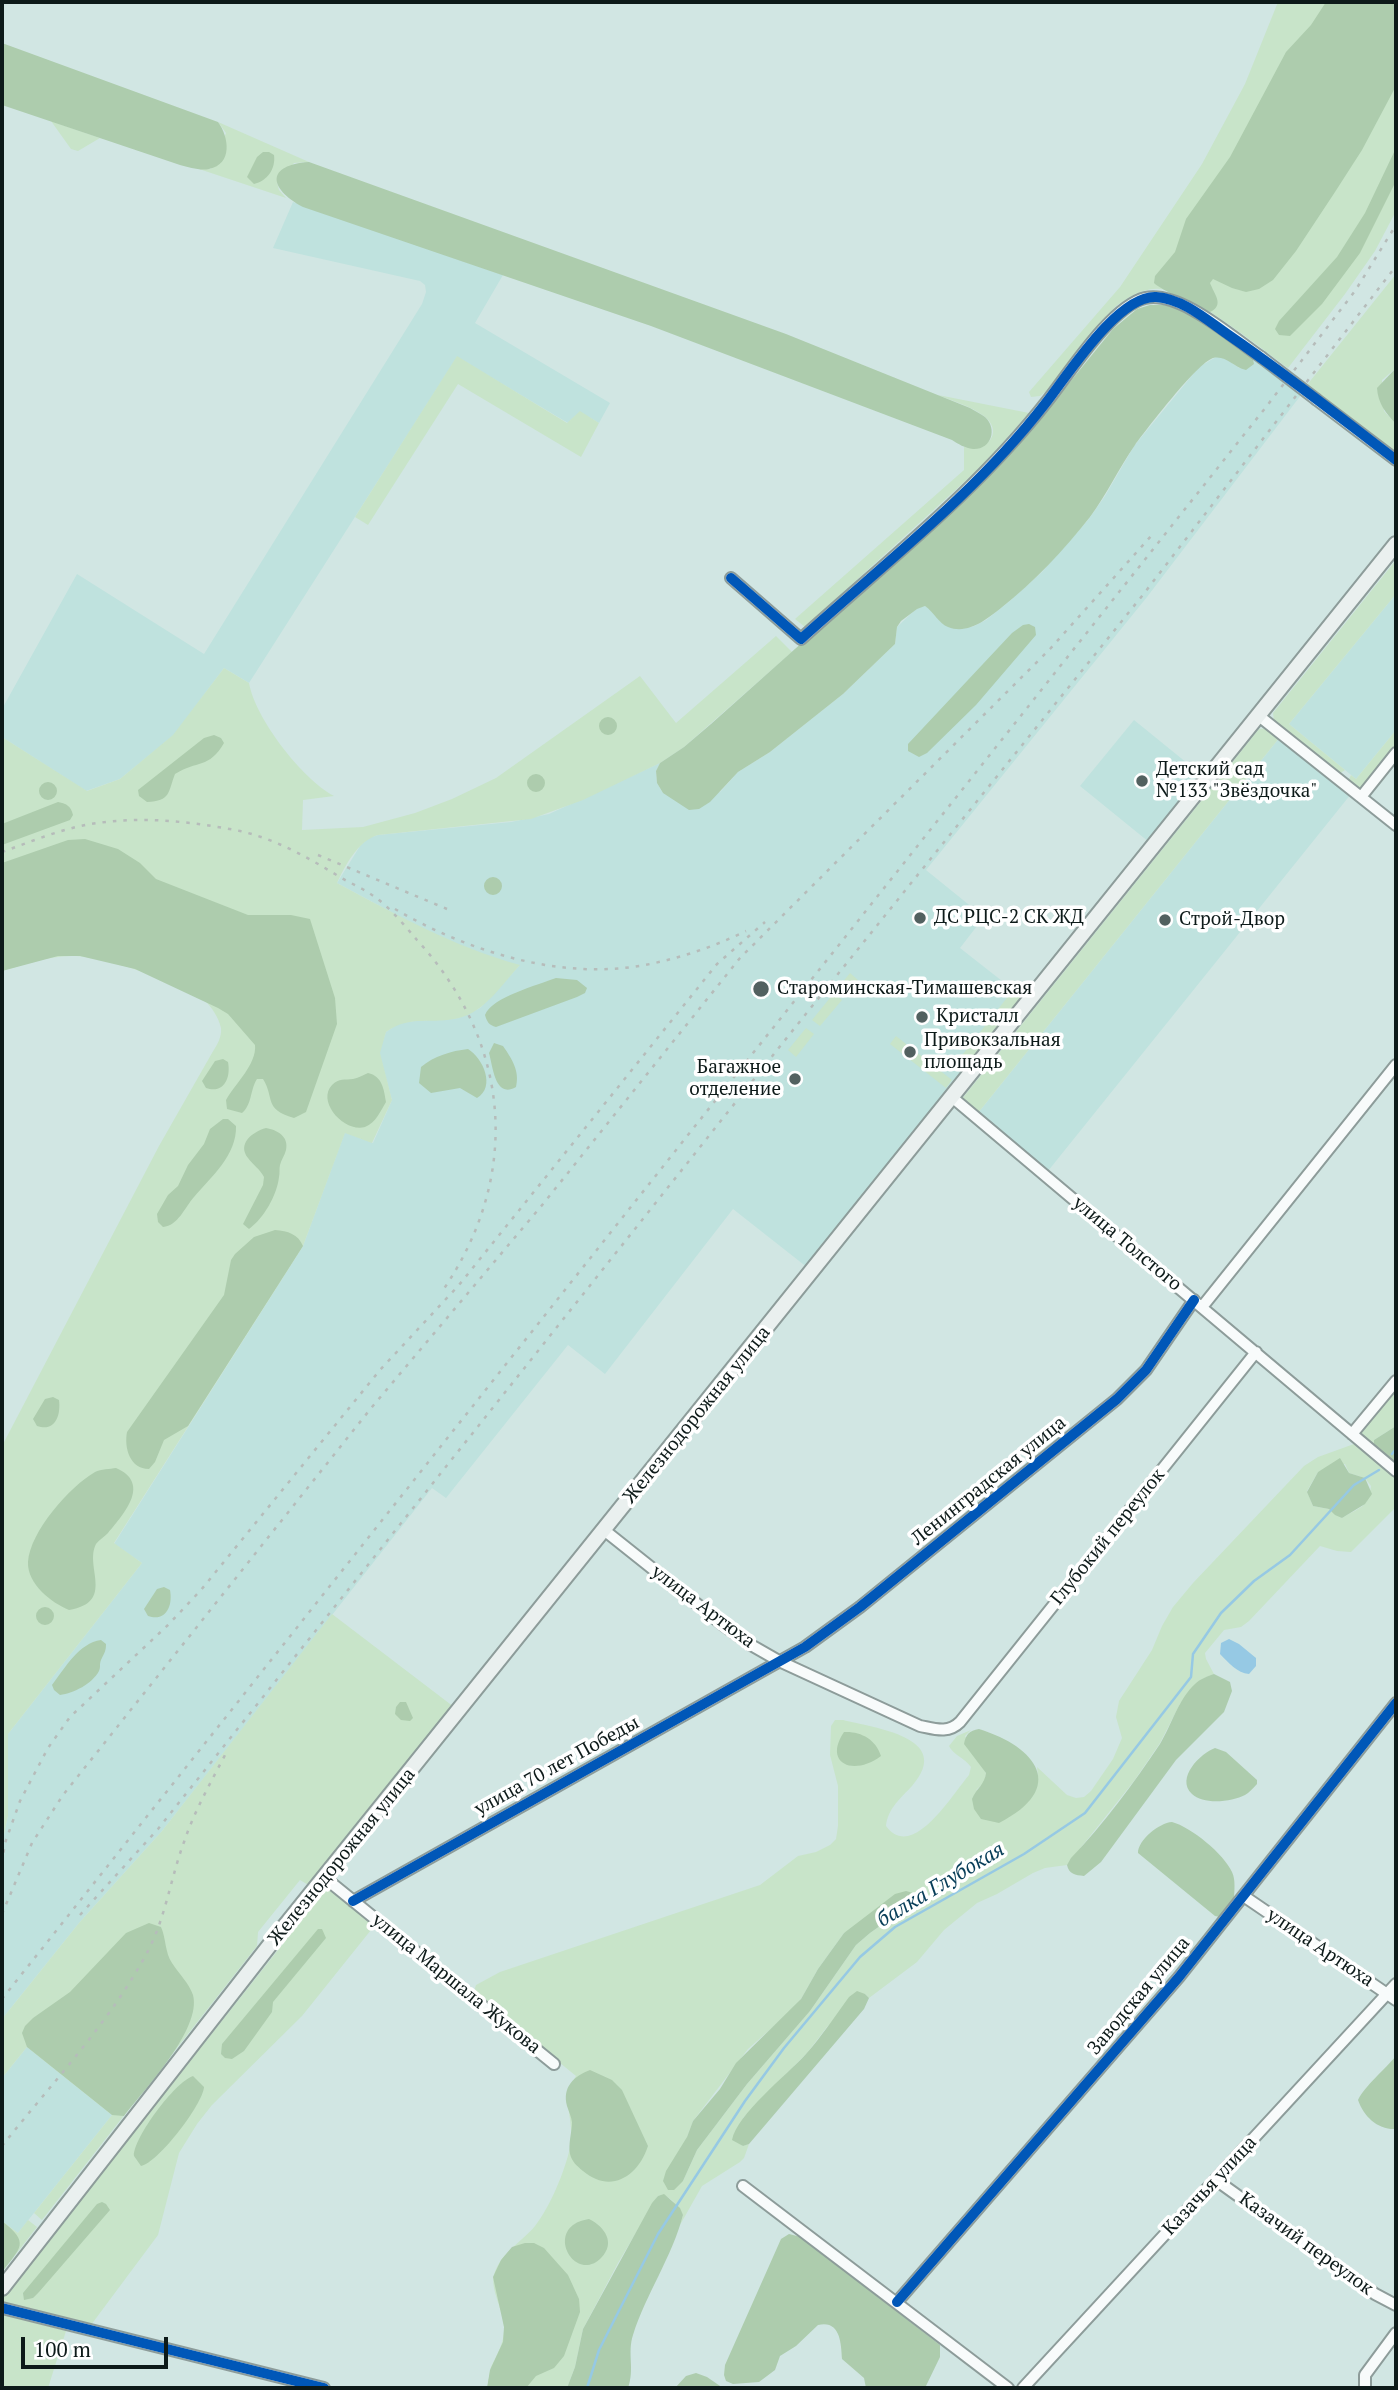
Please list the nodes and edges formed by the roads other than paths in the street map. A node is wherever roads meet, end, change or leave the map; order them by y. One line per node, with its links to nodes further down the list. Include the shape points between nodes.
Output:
1 (1396, 460): 3 (street, bridge, via 1261,357 1181,303 1153,297 1127,306 1108,324 977,481 801,639)
2 (1396, 544): 4 (main road, Железнодорожная улица)
3 (731, 578)
4 (1259, 716): 6 (street); 9 (main road, Железнодорожная улица)
5 (1396, 753): 6 (street)
6 (1361, 797): 7 (street)
7 (1396, 825)
8 (1396, 1065): 10 (street, Ленинградская улица)
9 (953, 1098): 10 (street, улица Толстого); 15 (main road, Железнодорожная улица)
10 (1198, 1303): 11 (street, улица Толстого); 16 (street, Ленинградская улица, via 1117,1399 860,1608)
11 (1256, 1352): 13 (street, улица Толстого); 18 (street, Глубокий переулок)
12 (1396, 1381): 13 (street)
13 (1352, 1434): 14 (street, улица Толстого)
14 (1396, 1471)
15 (604, 1530): 16 (street, улица Артюха, via 722,1624); 19 (main road, Железнодорожная улица)
16 (779, 1661): 18 (street, улица Артюха, via 920,1726 947,1730); 21 (street, улица 70 лет Победы)
17 (1396, 1703): 20 (street, Заводская улица)
18 (960, 1722)
19 (325, 1878): 21 (street, улица Маршала Жукова); 27 (main road, Железнодорожная улица)
20 (1245, 1897): 23 (street, улица Артюха); 28 (street, Заводская улица)
21 (353, 1901): 24 (street, улица Маршала Жукова)
22 (1396, 1984): 23 (street, Казачья улица)
23 (1392, 1997): 25 (street, Казачья улица)
24 (554, 2064)
25 (1216, 2180): 29 (street, Казачий переулок); 34 (street, Казачья улица)
26 (743, 2186): 28 (street)
27 (2, 2288)
28 (897, 2302): 33 (street)
29 (1396, 2305)
30 (2, 2308): 32 (street)
31 (1396, 2333): 35 (street, via 1366,2375)
32 (324, 2388)
33 (1007, 2388)
34 (1023, 2388)
35 (1365, 2388)

